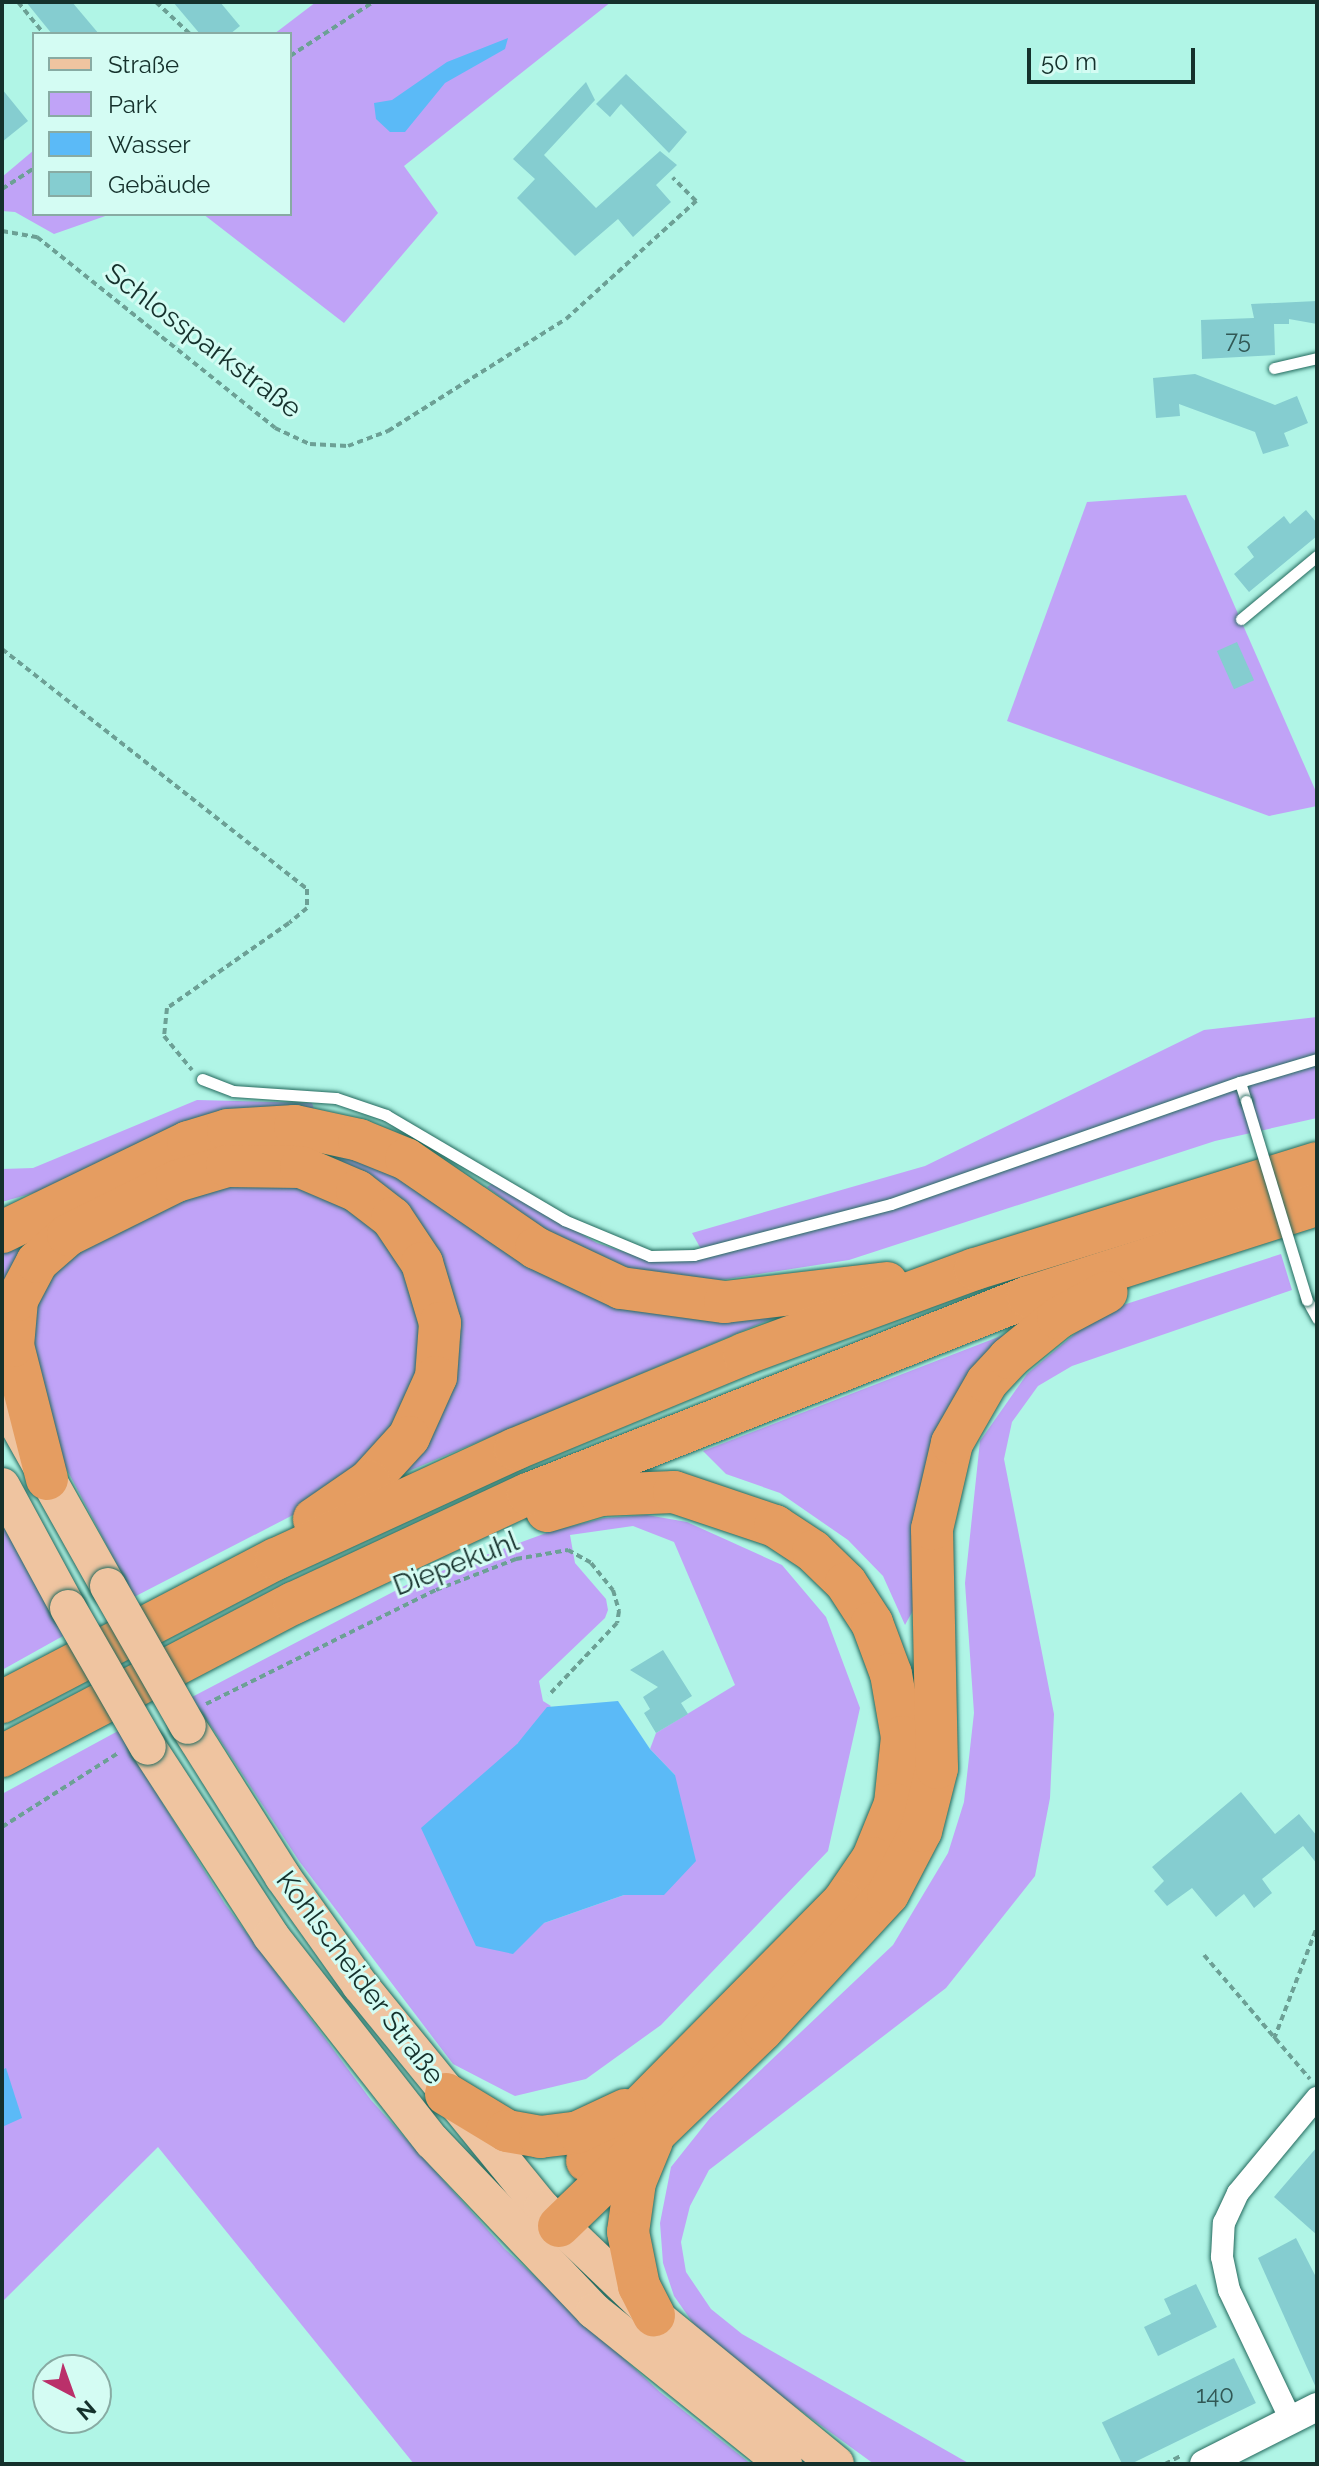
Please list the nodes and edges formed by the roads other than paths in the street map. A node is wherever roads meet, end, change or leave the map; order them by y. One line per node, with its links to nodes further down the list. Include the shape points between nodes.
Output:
1 (1317, 358): 2 (lane)
2 (1274, 368)
3 (1317, 556): 4 (lane)
4 (1241, 619)
5 (1317, 1059): 7 (lane)
6 (202, 1079): 7 (lane, via 233,1091 336,1098 386,1115 564,1220 650,1256 709,1252 891,1204)
7 (1240, 1082): 13 (lane, bridge)
8 (1317, 1163): 12 (highway)
9 (1317, 1205): 11 (highway)
10 (6, 1228): 12 (highway, via 188,1142 228,1130 287,1126 329,1131 406,1159 557,1260 640,1292 745,1301)
11 (1237, 1229): 17 (highway, via 1028,1297 843,1368 528,1494); 23 (highway, via 1058,1318 1009,1358 967,1412 942,1475 933,1517 930,1576 939,1733 932,1800 921,1831 866,1924)
12 (975, 1269): 18 (highway, via 744,1354 515,1449)
13 (1317, 1318)
14 (2, 1397): 15 (main road, Kohlscheider Straße)
15 (47, 1479): 18 (highway, via 15,1371 12,1323 25,1280 50,1249 177,1181 227,1166 301,1167 340,1181 378,1205 415,1250 435,1299 440,1352 430,1399 409,1437 369,1481); 21 (main road, Kohlscheider Straße, bridge, via 188,1726 283,1877)
16 (2, 1486): 24 (main road, Kohlscheider Straße, bridge, via 148,1747 317,1999 432,2141)
17 (415, 1547): 20 (highway, via 180,1661); 23 (highway, via 601,1495 674,1492 750,1516 813,1551 846,1583 872,1623 891,1674 902,1737 895,1804 873,1858 843,1902)
18 (199, 1596): 19 (highway)
19 (2, 1702)
20 (2, 1756)
21 (446, 2094): 23 (highway, via 507,2131 540,2137); 24 (main road, Kohlscheider Straße)
22 (1317, 2098): 27 (street, via 1238,2193 1224,2223 1222,2257 1229,2290)
23 (652, 2114): 24 (highway); 25 (highway, via 628,2232 636,2276)
24 (541, 2225): 25 (main road, Kohlscheider Straße); 28 (main road, Kohlscheider Straße, via 594,2311)
25 (654, 2315): 29 (main road, Kohlscheider Straße)
26 (1317, 2407): 27 (street)
27 (1291, 2420): 30 (street)
28 (784, 2464)
29 (836, 2464)
30 (1204, 2464)

